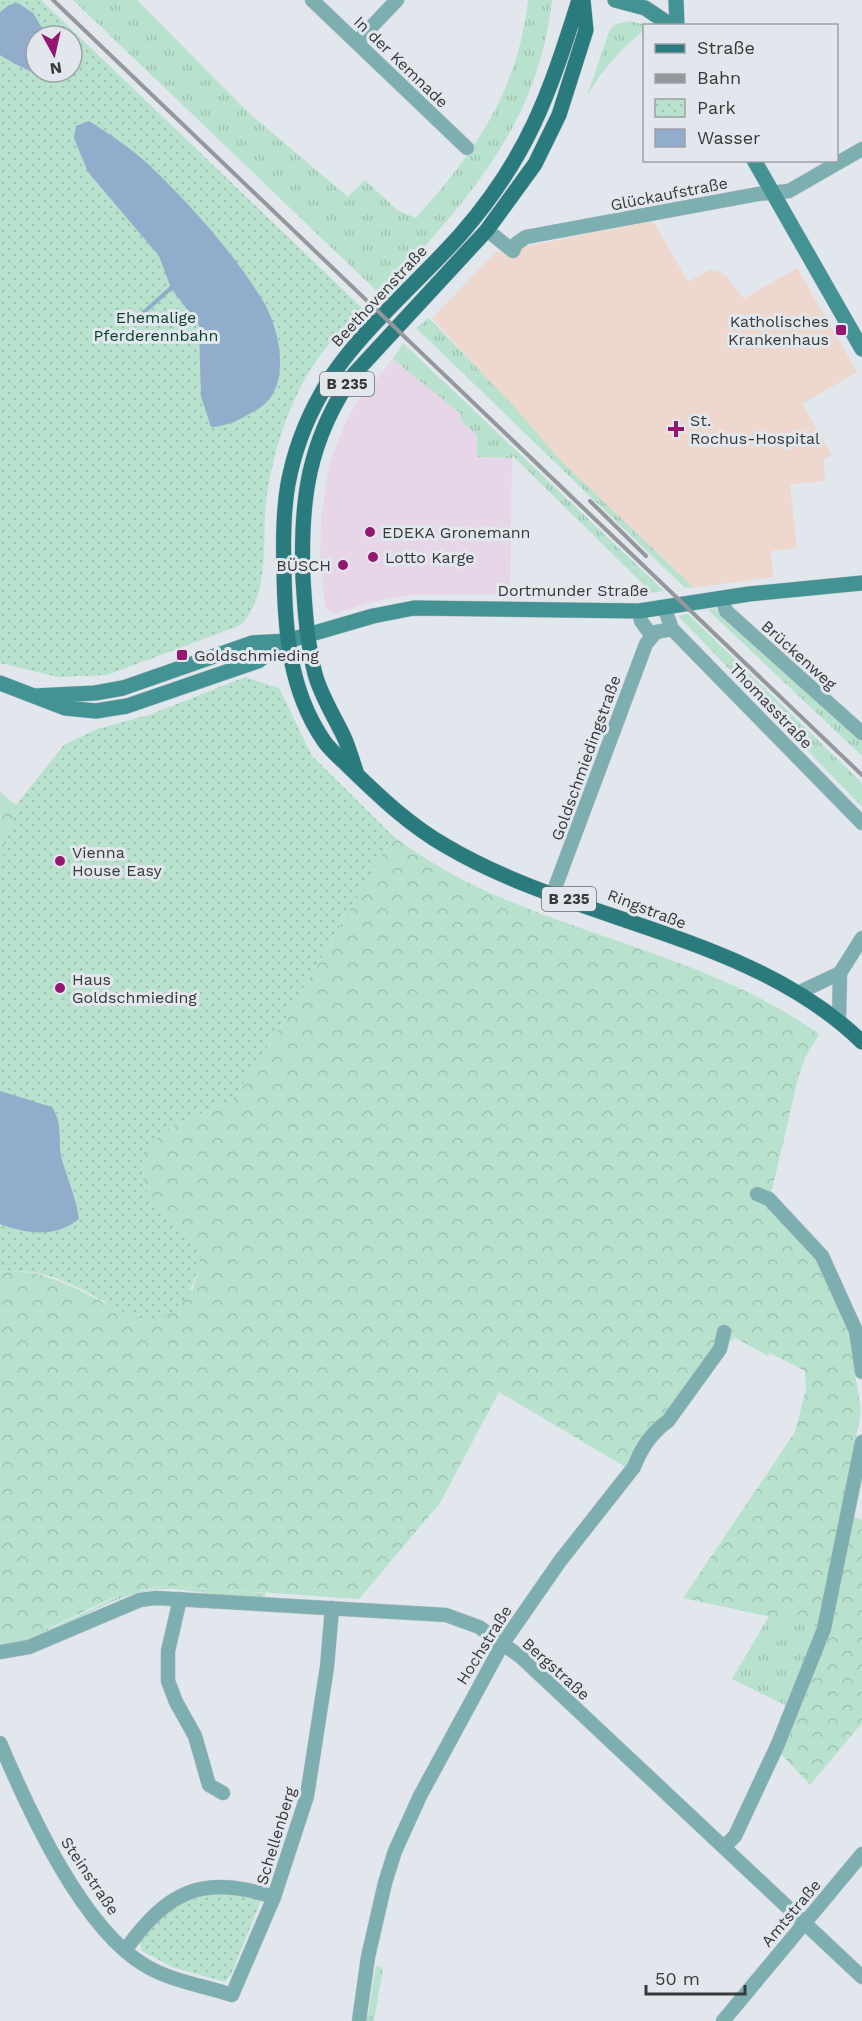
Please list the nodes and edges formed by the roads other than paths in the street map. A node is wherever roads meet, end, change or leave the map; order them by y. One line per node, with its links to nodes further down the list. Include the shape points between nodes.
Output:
1 (312, 0): 8 (street, In der Kemnade)
2 (397, 0): 8 (street)
3 (581, 0): 13 (main road, Beethovenstraße / B 235, via 586,30 559,116 521,187); 22 (main road, Beethovenstraße / B 235, via 543,108 505,179 459,236 341,362 300,437 285,506)
4 (615, 0): 6 (street, via 645,8)
5 (676, 0): 7 (street)
6 (669, 24)
7 (678, 24)
8 (357, 42): 9 (street, In der Kemnade)
9 (467, 148)
10 (862, 149): 12 (street, Glückaufstraße, via 789,191)
11 (755, 162): 12 (street)
12 (773, 193): 13 (street, Glückaufstraße, via 526,237 513,251); 14 (street)
13 (487, 230): 20 (main road, Beethovenstraße / B 235, via 354,374 335,401 318,440 306,484 301,527)
14 (862, 349)
15 (862, 583): 16 (street, Dortmunder Straße)
16 (722, 598): 17 (street, Dortmunder Straße); 24 (street, Brückenweg, via 726,611)
17 (664, 607): 18 (street, Dortmunder Straße); 19 (street, Thomasstraße)
18 (639, 611): 20 (street, Dortmunder Straße, via 414,608); 21 (street)
19 (672, 629): 21 (street); 26 (street, Thomasstraße)
20 (308, 636): 22 (street, Dortmunder Straße); 25 (main road, Ringstraße / B 235, via 315,675)
21 (648, 639): 27 (street, Goldschmiedingstraße)
22 (287, 641): 23 (street, Dortmunder Straße, via 258,661 127,706 79,711 50,705); 25 (main road, Ringstraße / B 235, via 296,685 309,714 325,743)
23 (0, 683)
24 (862, 733)
25 (357, 775): 27 (main road, Ringstraße / B 235, via 411,823 447,847)
26 (862, 823)
27 (553, 893): 30 (main road, Ringstraße / B 235, via 763,973)
28 (862, 938): 29 (street)
29 (840, 973): 30 (street); 31 (street)
30 (800, 992): 31 (main road, Ringstraße / B 235)
31 (838, 1019): 32 (main road, Ringstraße / B 235)
32 (862, 1042)
33 (757, 1194): 35 (street, via 770,1199 822,1256 856,1331)
34 (724, 1332): 40 (street, Hochstraße, via 720,1349 668,1421 639,1452 634,1467)
35 (862, 1372)
36 (862, 1442): 37 (street)
37 (860, 1464): 44 (street, via 824,1629 778,1744 735,1836)
38 (180, 1599): 39 (street, Bergstraße); 41 (street, Bergstraße, via 140,1600 28,1647); 43 (street, via 168,1650 168,1681 195,1736 209,1785)
39 (332, 1608): 40 (street, Bergstraße, via 447,1615 479,1626); 46 (street, Schellenberg, via 307,1796)
40 (502, 1643): 44 (street, Bergstraße); 51 (street, Hochstraße, via 395,1851 370,1948)
41 (0, 1652)
42 (0, 1743): 48 (street, Steinstraße, via 21,1791 73,1886 99,1923)
43 (223, 1792)
44 (724, 1847): 47 (street, Bergstraße)
45 (862, 1854): 47 (street, Amtstraße)
46 (274, 1897): 48 (street, via 236,1888 185,1893 159,1908); 50 (street, Schellenberg)
47 (804, 1922): 49 (street, Bergstraße); 52 (street, Amtstraße)
48 (126, 1949): 50 (street, Steinstraße, via 146,1966)
49 (862, 1977)
50 (232, 1995)
51 (359, 2021)
52 (723, 2021)

